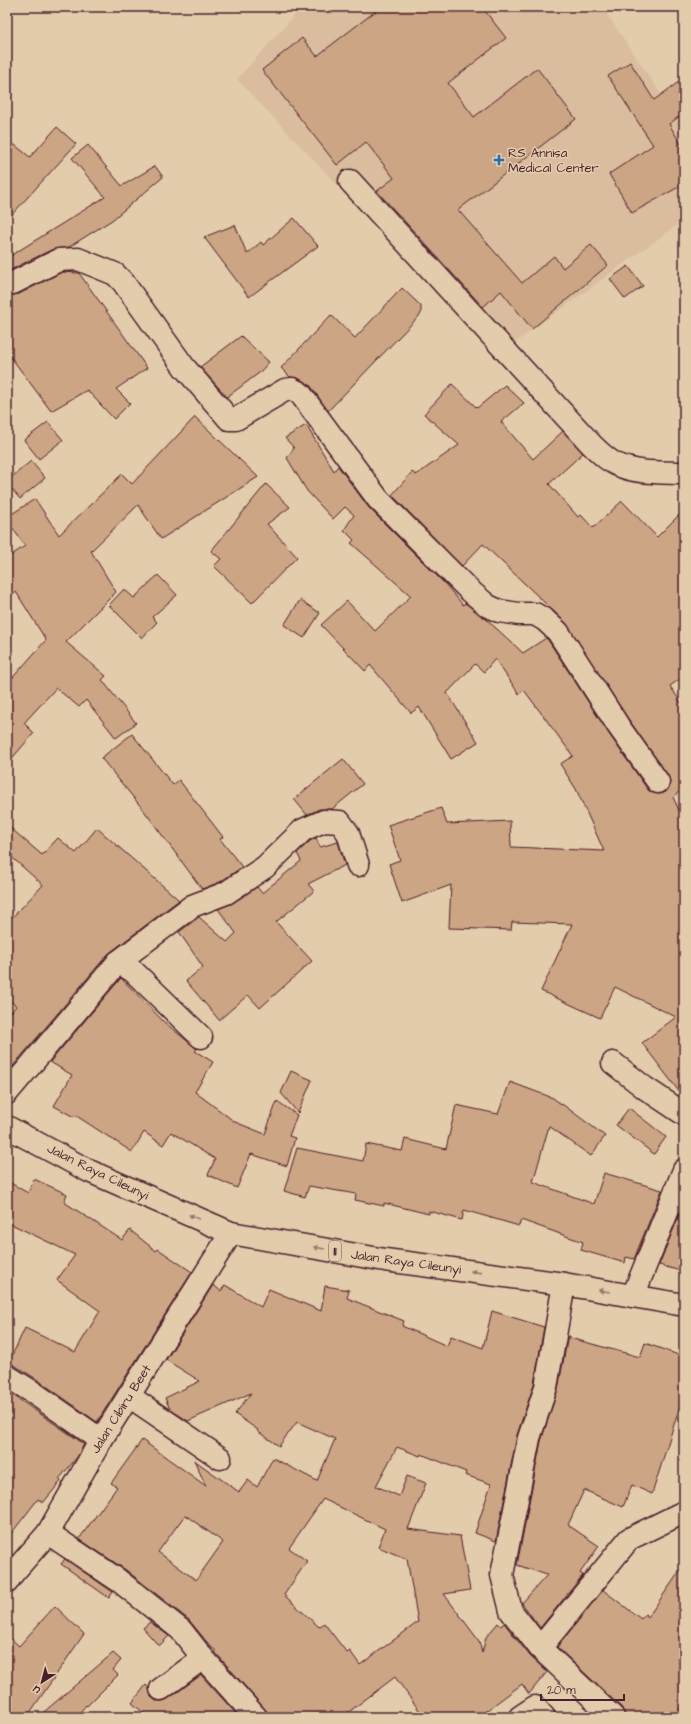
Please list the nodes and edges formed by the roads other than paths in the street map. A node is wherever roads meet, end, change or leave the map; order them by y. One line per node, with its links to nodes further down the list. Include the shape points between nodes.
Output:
1 (350, 181): 3 (main road, via 606,458 618,466 633,470)
2 (7, 283): 4 (main road, via 59,260 78,259 115,274 184,367 230,419 236,419 285,390 292,389 300,393 378,499 469,590 488,606 499,611 535,614 546,620 558,632)
3 (684, 473)
4 (658, 782)
5 (358, 865): 6 (main road, via 348,833 340,822 324,822 303,830 265,867 226,893 192,906)
6 (118, 962): 7 (main road, via 133,971); 9 (main road)
7 (201, 1037)
8 (613, 1063): 10 (main road)
9 (7, 1093)
10 (684, 1114)
11 (7, 1127): 13 (main road, Jalan Raya Cileunyi / 11, one-way to 11, via 89,1171)
12 (684, 1170): 15 (main road)
13 (231, 1233): 14 (main road, Jalan Raya Cileunyi / 11, one-way to 13, via 386,1260); 18 (main road, Jalan Cibiru Beet)
14 (564, 1284): 15 (main road, Jalan Raya Cileunyi / 11, one-way to 14); 24 (main road, via 546,1387 529,1438 502,1575 511,1610)
15 (633, 1296): 16 (main road, Jalan Raya Cileunyi / 11)
16 (684, 1305)
17 (7, 1376): 19 (main road)
18 (129, 1396): 19 (main road, Jalan Cibiru Beet); 20 (main road)
19 (101, 1440): 22 (main road, Jalan Cibiru Beet)
20 (220, 1458)
21 (684, 1512): 24 (main road, via 629,1539)
22 (48, 1533): 23 (main road, Jalan Cibiru Beet); 25 (main road, via 118,1580 181,1630)
23 (9, 1575)
24 (540, 1648): 30 (main road)
25 (203, 1658): 26 (main road); 27 (main road)
26 (161, 1689)
27 (256, 1717)
28 (520, 1717): 29 (main road, via 536,1707)
29 (544, 1717)
30 (613, 1717)

